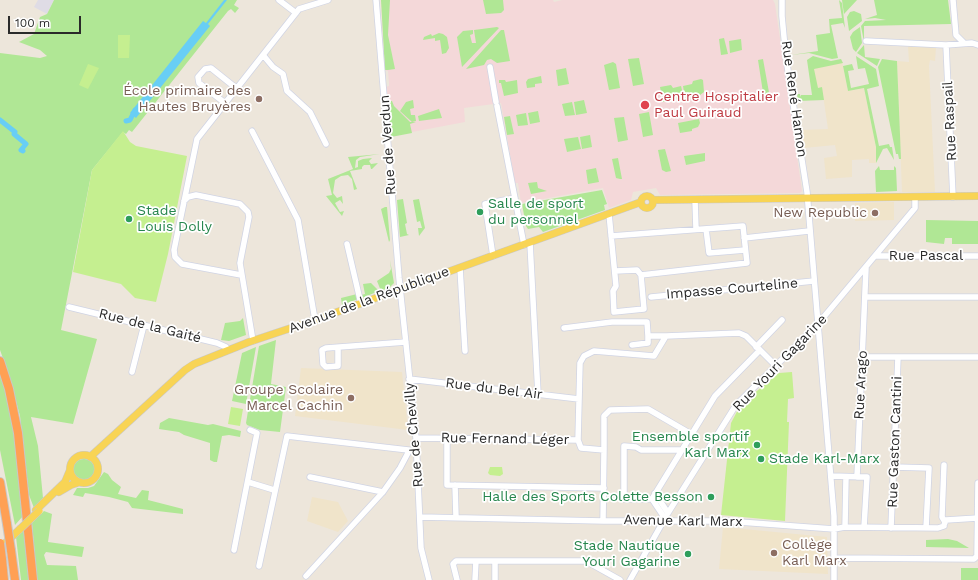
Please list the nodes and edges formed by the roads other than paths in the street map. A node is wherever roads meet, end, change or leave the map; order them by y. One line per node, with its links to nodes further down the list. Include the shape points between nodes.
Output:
1 (279, 0): 6 (street)
2 (328, 0): 6 (street, via 303,7)
3 (376, 0): 43 (street, Rue de Verdun)
4 (782, 0): 22 (street, Rue René Hamon, via 786,58)
5 (953, 0): 7 (street)
6 (296, 13): 12 (street)
7 (956, 35): 9 (street); 10 (street)
8 (866, 41): 10 (street)
9 (964, 43): 10 (street); 11 (street)
10 (946, 45): 18 (street, Rue Raspail)
11 (978, 45)
12 (263, 55): 14 (street); 17 (street, via 283,74 287,91 310,112)
13 (490, 67): 21 (street)
14 (236, 88): 15 (street); 15 (street, via 211,68 205,69 198,78 199,83)
15 (225, 103): 24 (street, via 197,139)
16 (252, 131): 49 (street, via 298,220)
17 (326, 144)
18 (953, 196): 19 (main road, Avenue de la République); 20 (main road, Avenue de la République)
19 (978, 196)
20 (915, 197): 22 (main road, Avenue de la République); 35 (street, Rue Youri Gagarine, via 915,208)
21 (515, 198): 32 (street); 34 (street, via 485,204)
22 (807, 198): 23 (main road, Avenue de la République); 28 (street, Rue René Hamon)
23 (695, 200): 25 (main road, Avenue de la République, via 653,200 653,204 648,208 642,206 641,202); 26 (street)
24 (184, 202): 40 (street, via 174,250 178,262); 40 (street, via 188,197 196,195 240,204 248,212 240,263)
25 (609, 214): 29 (street); 32 (main road, Avenue de la République)
26 (696, 229): 27 (street); 29 (street)
27 (706, 229): 30 (street, via 743,226); 33 (street, via 708,253)
28 (809, 231): 30 (street); 42 (street, Rue René Hamon)
29 (611, 236): 39 (street)
30 (744, 238): 33 (street)
31 (347, 244): 47 (street)
32 (527, 244): 34 (main road, Avenue de la République); 70 (street)
33 (745, 250): 41 (street, via 747,263)
34 (493, 256): 38 (main road, Avenue de la République)
35 (875, 256): 36 (street, Rue Pascal); 37 (street, Rue Youri Gagarine)
36 (978, 256)
37 (866, 267): 45 (street, Rue Arago); 52 (street, Rue Youri Gagarine)
38 (460, 268): 43 (main road, Avenue de la République); 62 (street)
39 (615, 271): 41 (street, via 636,270); 41 (street, via 614,312 644,309)
40 (241, 275): 56 (street)
41 (641, 275)
42 (814, 281): 44 (street, Impasse Courteline); 52 (street, Rue René Hamon)
43 (400, 290): 47 (main road, Avenue de la République); 57 (street, Rue de Chevilly)
44 (651, 297)
45 (865, 297): 46 (street); 63 (street, Rue Arago)
46 (978, 297)
47 (361, 304): 49 (main road, Avenue de la République)
48 (69, 307): 51 (street, Rue de la Gaité)
49 (315, 320): 56 (main road, Avenue de la République)
50 (782, 320): 60 (street)
51 (144, 325): 61 (street, Rue de la Gaité, via 217,343); 68 (street)
52 (817, 325): 67 (street, Rue Youri Gagarine); 87 (street, Rue René Hamon)
53 (564, 328): 54 (street, via 612,322 647,322)
54 (648, 336): 55 (street); 58 (street, via 648,343)
55 (666, 336): 60 (street, via 739,332); 71 (street, Rue Fernand Léger, via 654,356 594,351 584,356 580,363)
56 (253, 341): 61 (main road, Avenue de la République)
57 (406, 342): 59 (street); 69 (street, Rue de Chevilly)
58 (632, 345)
59 (338, 348)
60 (758, 348): 67 (street); 74 (street, via 720,390)
61 (228, 350): 73 (main road, Avenue de la République, via 185,370)
62 (465, 351)
63 (862, 357): 64 (street); 90 (street, Rue Arago)
64 (898, 357): 65 (street); 85 (street, Rue Gaston Cantini)
65 (978, 357)
66 (0, 360): 125 (highway, via 17,426)
67 (776, 366): 102 (street, Rue Youri Gagarine, via 736,405)
68 (132, 372)
69 (410, 379): 70 (street, Rue du Bel Air); 75 (street, Rue de Chevilly)
70 (538, 394): 71 (street, Rue du Bel Air)
71 (579, 399): 77 (street, Rue Fernand Léger)
72 (250, 430): 93 (street, via 257,433)
73 (118, 432): 82 (main road, Avenue de la République); 83 (main road, Avenue de la République, via 102,451)
74 (691, 434): 78 (street, via 648,409 610,410 604,416); 79 (street)
75 (416, 438): 76 (street, Rue Fernand Léger); 81 (street, Rue de Chevilly)
76 (447, 438): 77 (street, Rue Fernand Léger); 95 (street, via 447,485)
77 (578, 440): 78 (street, via 581,448)
78 (604, 450): 96 (street)
79 (681, 450): 99 (street); 100 (street, via 641,450 624,446 624,499)
80 (409, 451): 81 (street); 97 (street, via 288,435); 98 (street)
81 (417, 451): 103 (street, Rue de Chevilly)
82 (90, 457): 83 (main road); 86 (main road, via 82,456 75,459)
83 (96, 463): 92 (main road, via 98,471 95,478 88,482)
84 (944, 465): 108 (street, via 942,517)
85 (894, 467): 112 (street, Rue Gaston Cantini); 113 (street, via 929,468)
86 (70, 470): 92 (main road, via 73,478); 101 (main road, via 67,479)
87 (831, 476): 89 (street); 114 (street, Rue René Hamon)
88 (310, 477): 98 (street)
89 (846, 477): 90 (street); 110 (street)
90 (857, 477): 111 (street, via 868,477)
91 (0, 482): 124 (highway, bridge)
92 (80, 482): 101 (main road, via 60,491)
93 (248, 482): 97 (street); 117 (street)
94 (978, 483): 105 (street)
95 (455, 485): 96 (street); 104 (street)
96 (604, 488): 106 (street)
97 (274, 490): 121 (street)
98 (383, 492): 122 (street)
99 (655, 493): 100 (street); 102 (street)
100 (652, 499): 107 (street)
101 (37, 511): 109 (main road, bridge)
102 (668, 513): 107 (street, Rue Youri Gagarine)
103 (420, 516): 104 (street, Avenue Karl Marx); 126 (street, Rue de Chevilly, via 421,548)
104 (456, 517): 106 (street, Avenue Karl Marx)
105 (978, 518): 108 (street, Avenue Karl Marx); 118 (street, via 977,556 974,559)
106 (603, 520): 107 (street, Avenue Karl Marx)
107 (664, 520): 114 (street, Avenue Karl Marx, via 726,521); 131 (street, Rue Youri Gagarine)
108 (946, 523): 113 (street, Avenue Karl Marx, via 938,528)
109 (20, 527): 115 (main road); 116 (main road)
110 (845, 527): 111 (street, Avenue Karl Marx); 114 (street, Avenue Karl Marx)
111 (864, 528): 112 (street, Avenue Karl Marx)
112 (891, 528): 113 (street, Avenue Karl Marx)
113 (926, 528)
114 (834, 529): 118 (street, Rue René Hamon)
115 (0, 544): 123 (highway, bridge)
116 (0, 548)
117 (234, 550)
118 (834, 558): 132 (street, Rue René Hamon)
119 (476, 561): 120 (street); 127 (street, via 455,561); 128 (street)
120 (495, 561): 129 (street); 130 (street, via 584,561)
121 (259, 566)
122 (306, 576)
123 (4, 580)
124 (14, 580)
125 (33, 580)
126 (429, 580)
127 (457, 580)
128 (475, 580)
129 (495, 580)
130 (620, 580)
131 (630, 580)
132 (834, 580)

